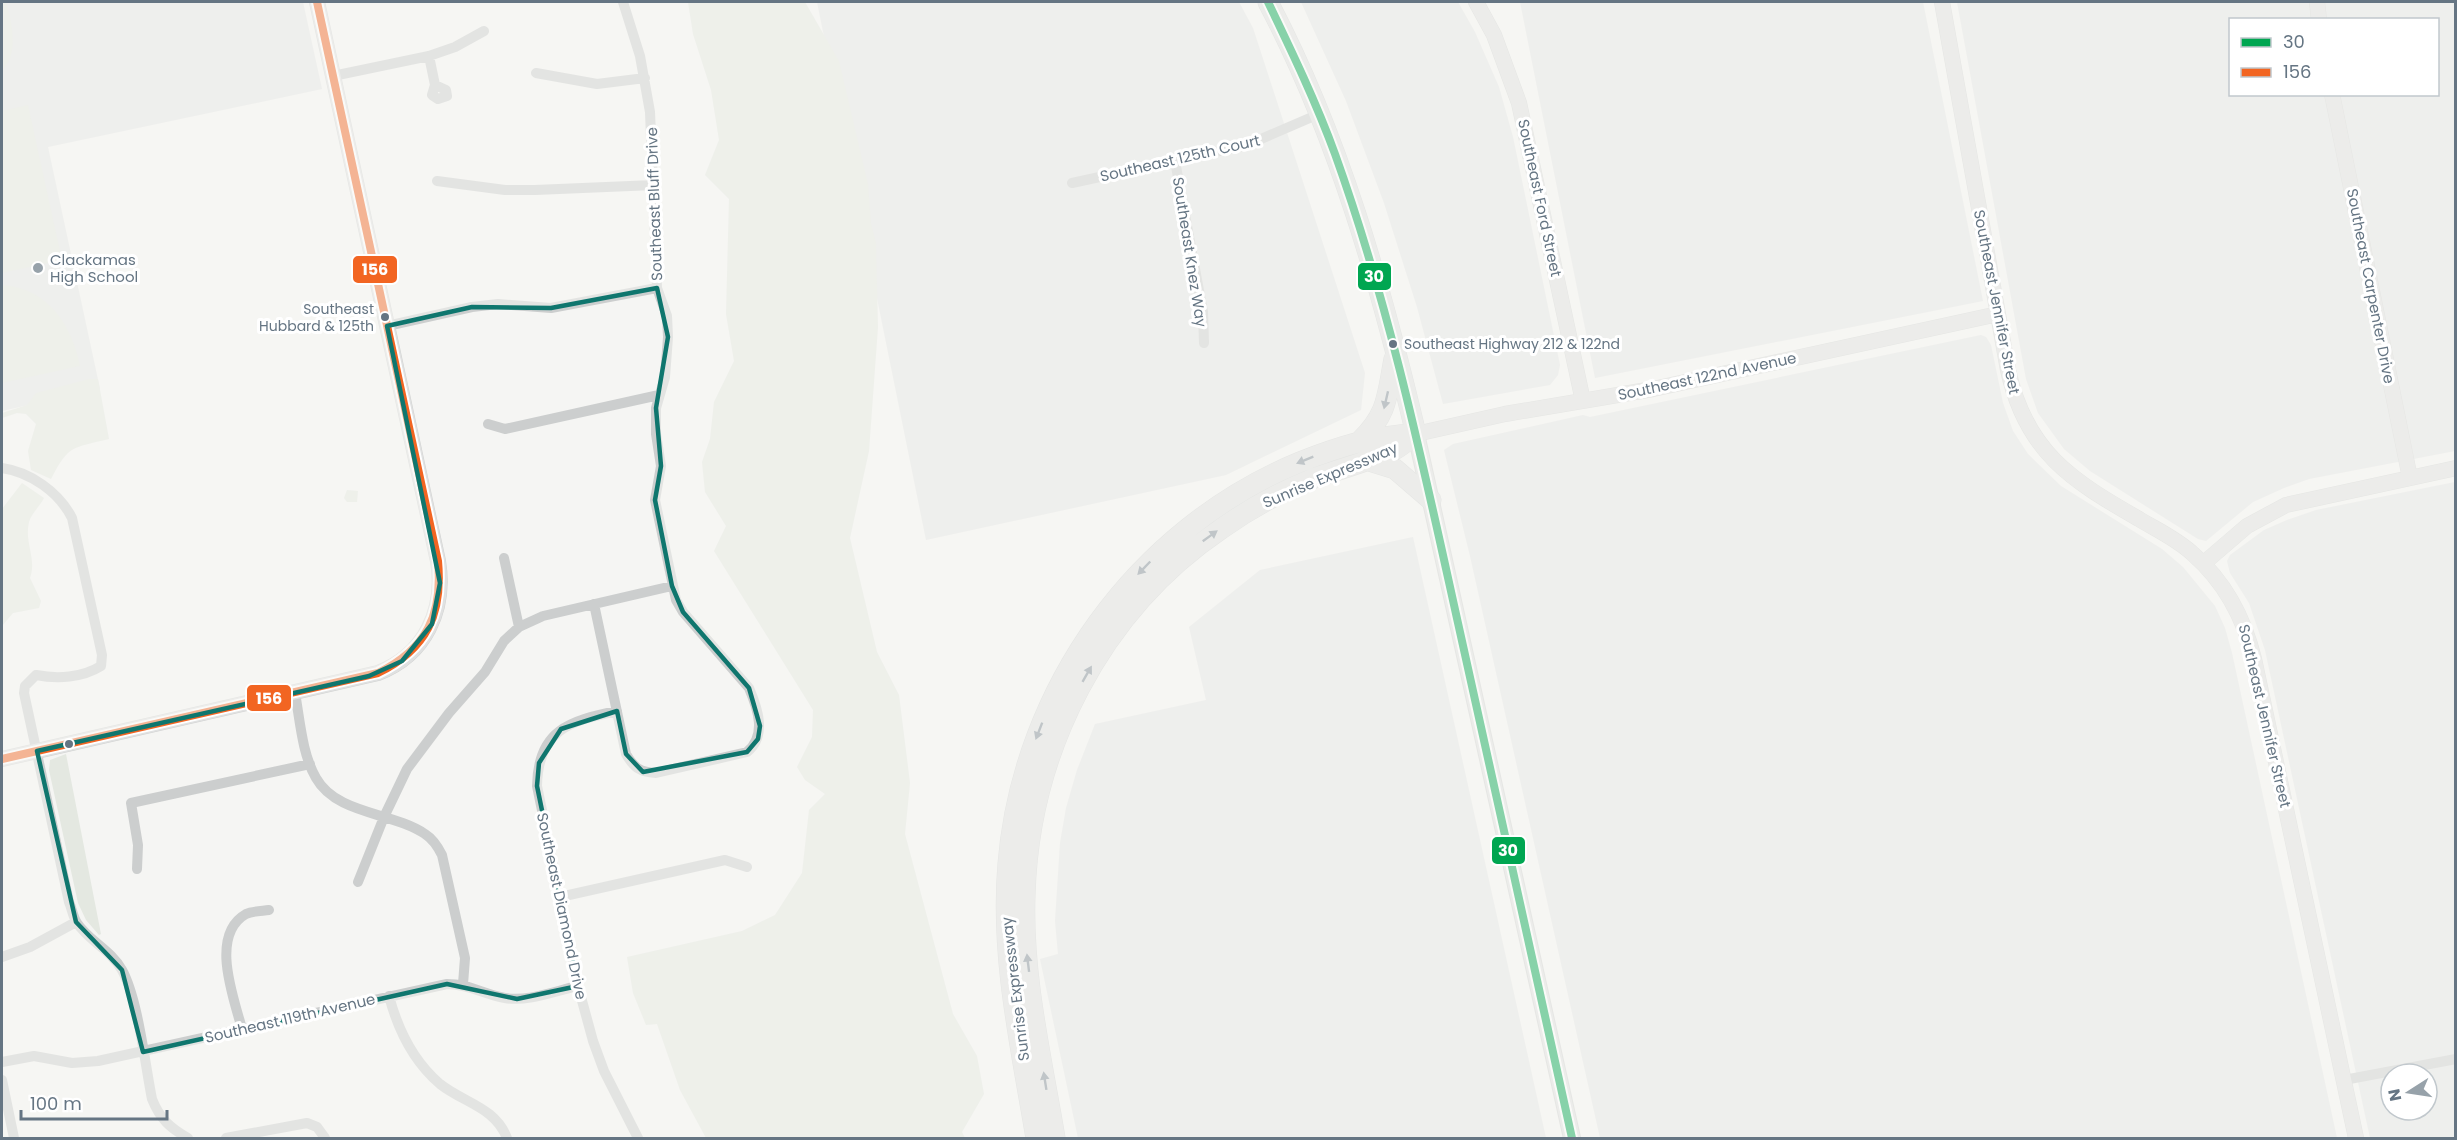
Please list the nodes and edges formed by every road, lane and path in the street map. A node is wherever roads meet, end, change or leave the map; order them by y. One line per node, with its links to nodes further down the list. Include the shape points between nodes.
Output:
1 (317, 2): 11 (main road)
2 (623, 2): 12 (street, Southeast Bluff Drive)
3 (1268, 2): 15 (highway)
4 (1476, 2): 26 (main road, Southeast Ford Street, via 1520,103)
5 (1942, 2): 21 (main road, Southeast Jennifer Street)
6 (2317, 2): 7 (main road)
7 (2319, 18)
8 (484, 31): 9 (street)
9 (429, 56): 11 (street); 13 (street)
10 (536, 73): 12 (street, via 597,84)
11 (333, 76): 22 (main road)
12 (645, 78): 19 (street, Southeast Bluff Drive)
13 (435, 85)
14 (2332, 96): 33 (main road, Southeast Carpenter Drive)
15 (1319, 114): 16 (street, Southeast 125th Court, via 1247,145); 24 (highway, via 1364,237)
16 (1175, 161): 18 (street, Southeast 125th Court); 23 (street, Southeast Knez Way, via 1203,312)
17 (437, 181): 19 (street, via 525,190)
18 (1072, 183)
19 (654, 185): 20 (street, Southeast Bluff Drive)
20 (657, 288): 22 (street, via 551,308 498,304 472,307); 25 (street, Southeast Bluff Drive, via 667,316 668,337)
21 (1998, 314): 26 (main road, Southeast 122nd Avenue); 36 (main road, Southeast Jennifer Street, via 2017,403 2049,456 2088,490 2178,542)
22 (387, 326): 40 (main road, via 440,572 435,615 421,642 387,670)
23 (1204, 343)
24 (1396, 351): 28 (highway); 29 (highway, one-way to 29, via 1385,406 1379,420)
25 (659, 395): 27 (street, via 505,429); 37 (street, Southeast Bluff Drive, via 656,434 661,466 655,500)
26 (1583, 401): 28 (main road, Southeast 122nd Avenue)
27 (488, 424)
28 (1416, 434): 29 (highway, Sunrise Expressway); 30 (highway, Sunrise Expressway, via 1395,449); 34 (main road)
29 (1360, 441): 68 (highway, Sunrise Expressway, one-way to 68, via 1266,477 1211,510 1171,542 1128,584 1074,657 1040,727 1013,820 1006,901 1013,1002)
30 (1366, 460): 34 (highway, via 1395,469); 69 (highway, Sunrise Expressway, one-way to 30, via 1032,1003 1024,897 1032,817 1058,730 1088,671 1116,628 1177,563 1220,529 1261,504 1312,479)
31 (2, 468): 42 (street, via 34,480 65,505 72,518 102,655 101,666 93,670 55,678 36,675 25,686)
32 (2456, 468): 33 (main road)
33 (2410, 478): 36 (main road, via 2280,507 2242,530)
34 (1431, 500): 70 (main road)
35 (504, 558): 39 (street)
36 (2204, 563): 61 (main road, Southeast Jennifer Street, via 2239,613 2253,652)
37 (672, 586): 38 (street); 41 (street, Southeast Bluff Drive, via 683,612 749,688 759,726 758,739 747,752 643,772 634,767 626,754)
38 (594, 604): 39 (street, via 543,616); 41 (street)
39 (519, 627): 45 (street, via 417,752)
40 (295, 693): 42 (main road); 44 (street)
41 (617, 711): 49 (street, Southeast Diamond Drive, via 585,718 561,729 539,763 537,786)
42 (37, 751): 43 (main road); 51 (street)
43 (2, 759)
44 (310, 764): 45 (street, via 325,791); 47 (street, via 131,803 138,845)
45 (384, 817): 48 (street); 53 (street, via 424,833 442,855 465,958)
46 (747, 867): 49 (street, via 724,860)
47 (137, 869)
48 (358, 882)
49 (560, 897): 54 (street, Southeast Diamond Drive)
50 (269, 910): 56 (street, via 247,913 228,941 226,964)
51 (76, 922): 52 (street); 57 (street, via 122,970)
52 (2, 957)
53 (463, 984): 54 (street, Southeast 119th Avenue, via 517,999); 55 (street, Southeast 119th Avenue)
54 (578, 986): 67 (street, Southeast Diamond Drive, via 604,1071)
55 (389, 996): 56 (street, Southeast 119th Avenue); 66 (street, via 399,1029 425,1069 453,1093 494,1116)
56 (242, 1029): 57 (street, Southeast 119th Avenue)
57 (143, 1052): 59 (street, Southeast 119th Avenue, via 83,1064 34,1056); 63 (street, via 159,1114 165,1123)
58 (2456, 1059): 61 (street)
59 (2, 1062)
60 (2, 1080): 62 (street)
61 (2344, 1080): 71 (main road, Southeast Jennifer Street)
62 (14, 1138)
63 (188, 1138)
64 (226, 1138): 65 (street, via 307,1123 317,1126)
65 (325, 1138)
66 (507, 1138)
67 (638, 1138)
68 (1036, 1138)
69 (1055, 1138)
70 (1572, 1138)
71 (2356, 1138)

